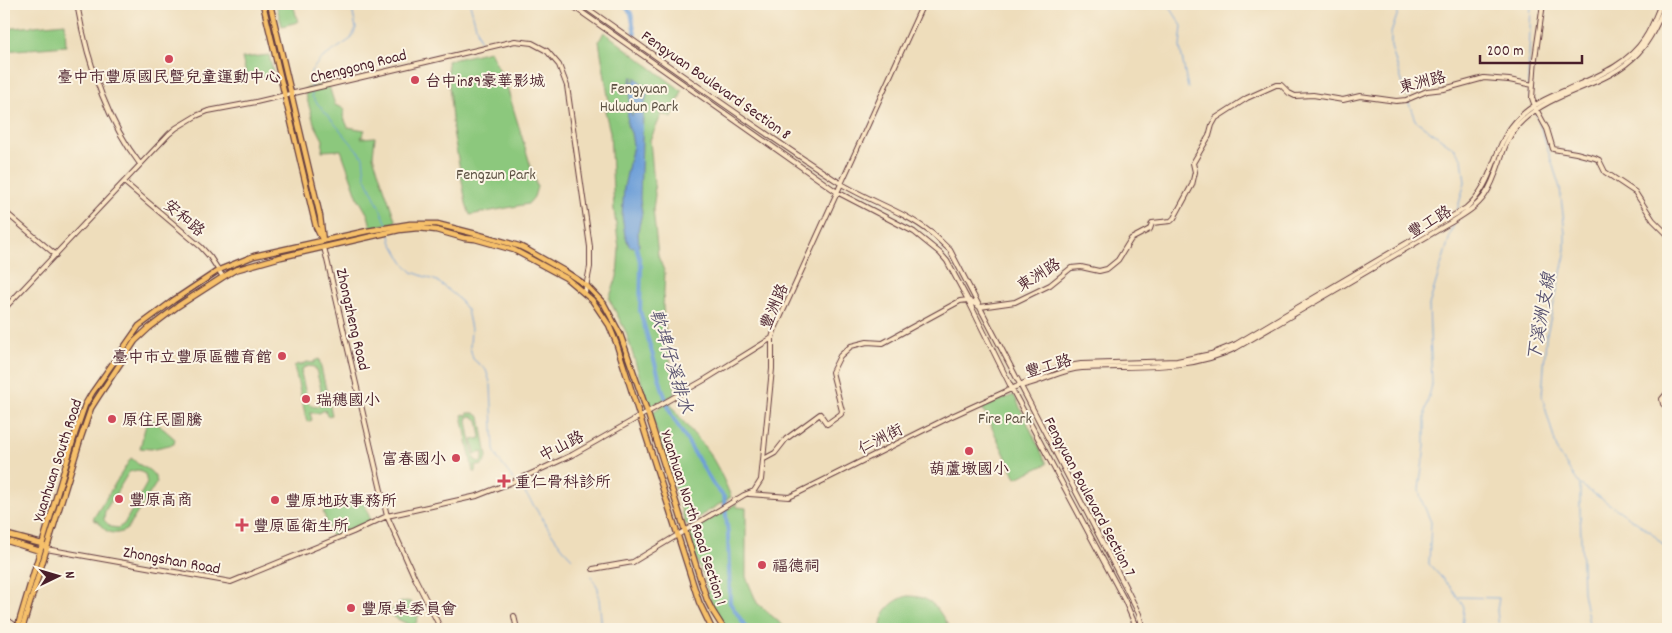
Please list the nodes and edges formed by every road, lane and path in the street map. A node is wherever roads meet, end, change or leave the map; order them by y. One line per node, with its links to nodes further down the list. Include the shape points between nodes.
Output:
1 (77, 4): 14 (street, via 106,108)
2 (262, 4): 12 (main road, Zhongzheng Road)
3 (270, 4): 11 (main road, Zhongzheng Road)
4 (570, 4): 17 (street, Fengyuan Boulevard Section 8)
5 (581, 4): 16 (street, Fengyuan Boulevard Section 8)
6 (923, 4): 16 (street, 豐洲路)
7 (1543, 4): 10 (street)
8 (1661, 4): 13 (street, 豐工路, via 1645,38 1620,64)
9 (1666, 4): 13 (street, 豐工路, via 1652,37 1632,59 1608,75)
10 (1533, 86): 13 (street); 28 (street, 東洲路, via 1484,78 1393,101 1360,96 1341,100 1313,95 1295,96 1281,85 1276,85 1246,98 1213,122 1209,136 1193,163 1192,185 1173,219 1152,223 1150,228 1130,239 1118,260 1108,269 1071,268 1058,280 1020,301)
11 (292, 93): 12 (street, Chenggong Road); 20 (main road, Zhongzheng Road); 25 (street, Chenggong Road, via 510,42 528,42 544,48 559,65 567,86 589,241)
12 (285, 95): 14 (street, Chenggong Road, via 208,111 189,119); 20 (main road, Zhongzheng Road, via 316,227)
13 (1535, 107): 19 (street, via 1553,149 1599,160 1605,172 1635,192 1653,220); 31 (street, 豐工路, via 1510,135 1491,184 1479,203 1236,348 1215,358 1179,365 1081,368)
14 (140, 164): 15 (street, Chenggong Road)
15 (124, 182): 22 (street, Chenggong Road); 23 (street, 安和路, via 201,247)
16 (841, 183): 17 (street, 豐洲路); 28 (street, Fengyuan Boulevard Section 7, via 933,233 950,250)
17 (837, 192): 27 (street, Fengyuan Boulevard Section 7, via 927,241 946,261); 30 (street, 豐洲路)
18 (4, 211): 22 (street)
19 (1668, 235)
20 (323, 240): 21 (main road, Zhongzheng Road); 23 (main road, Yuanhuan South Road, via 254,256); 25 (main road, Yuanhuan South Road, via 410,224 437,224 519,246)
21 (324, 248): 24 (main road, Yuanhuan South Road, via 256,264); 26 (main road, Yuanhuan South Road, via 399,230 436,230 514,250 566,278); 39 (street, Zhongzheng Road)
22 (56, 255): 29 (street, Chenggong Road)
23 (218, 270): 24 (street, 安和路); 44 (main road, Yuanhuan South Road, via 139,326 92,392 75,434)
24 (222, 277): 45 (main road, Yuanhuan South Road, via 137,339 98,397 80,437)
25 (587, 286): 26 (street, Chenggong Road); 35 (main road, Yuanhuan North Road Section 1, via 614,320)
26 (584, 292): 36 (main road, Yuanhuan North Road Section 1, via 608,324)
27 (968, 300): 28 (street); 32 (street, Fengyuan Boulevard Section 7); 37 (street, via 960,301 883,343 860,343 847,350 832,372 842,412 827,424 820,414 786,439 775,453)
28 (980, 307): 31 (street, Fengyuan Boulevard Section 7)
29 (4, 309)
30 (772, 338): 35 (street, 中山路); 37 (street, 豐洲路)
31 (1019, 386): 32 (street, 仁洲街); 56 (street, Fengyuan Boulevard Section 7, via 1123,582)
32 (1013, 389): 38 (street, 仁洲街, via 798,493 783,497); 55 (street, Fengyuan Boulevard Section 7)
33 (1668, 392): 34 (street, via 1662,399)
34 (1668, 408)
35 (647, 411): 36 (street, 中山路); 40 (main road, Yuanhuan North Road Section 1)
36 (639, 416): 39 (street, 中山路, via 572,455 515,481 477,496); 42 (main road, Yuanhuan North Road Section 1)
37 (764, 458): 38 (street, 豐洲路, via 761,480)
38 (749, 494): 40 (street)
39 (387, 516): 45 (street, Zhongshan Road, via 231,582); 51 (street, Zhongzheng Road)
40 (684, 530): 42 (street); 54 (main road, Yuanhuan North Road Section 1, via 707,600)
41 (4, 534): 44 (main road)
42 (677, 535): 47 (street, via 633,562); 53 (main road, Yuanhuan North Road Section 1, via 699,602)
43 (4, 540): 46 (main road)
44 (42, 544): 45 (main road); 46 (main road, Yuanhuan South Road)
45 (46, 549): 46 (main road); 50 (main road, Yuanhuan South Road)
46 (40, 551): 49 (main road, Yuanhuan South Road)
47 (593, 570)
48 (514, 616): 52 (street)
49 (17, 629)
50 (22, 629)
51 (441, 629)
52 (517, 629)
53 (712, 629)
54 (724, 629)
55 (1137, 629)
56 (1143, 629)

